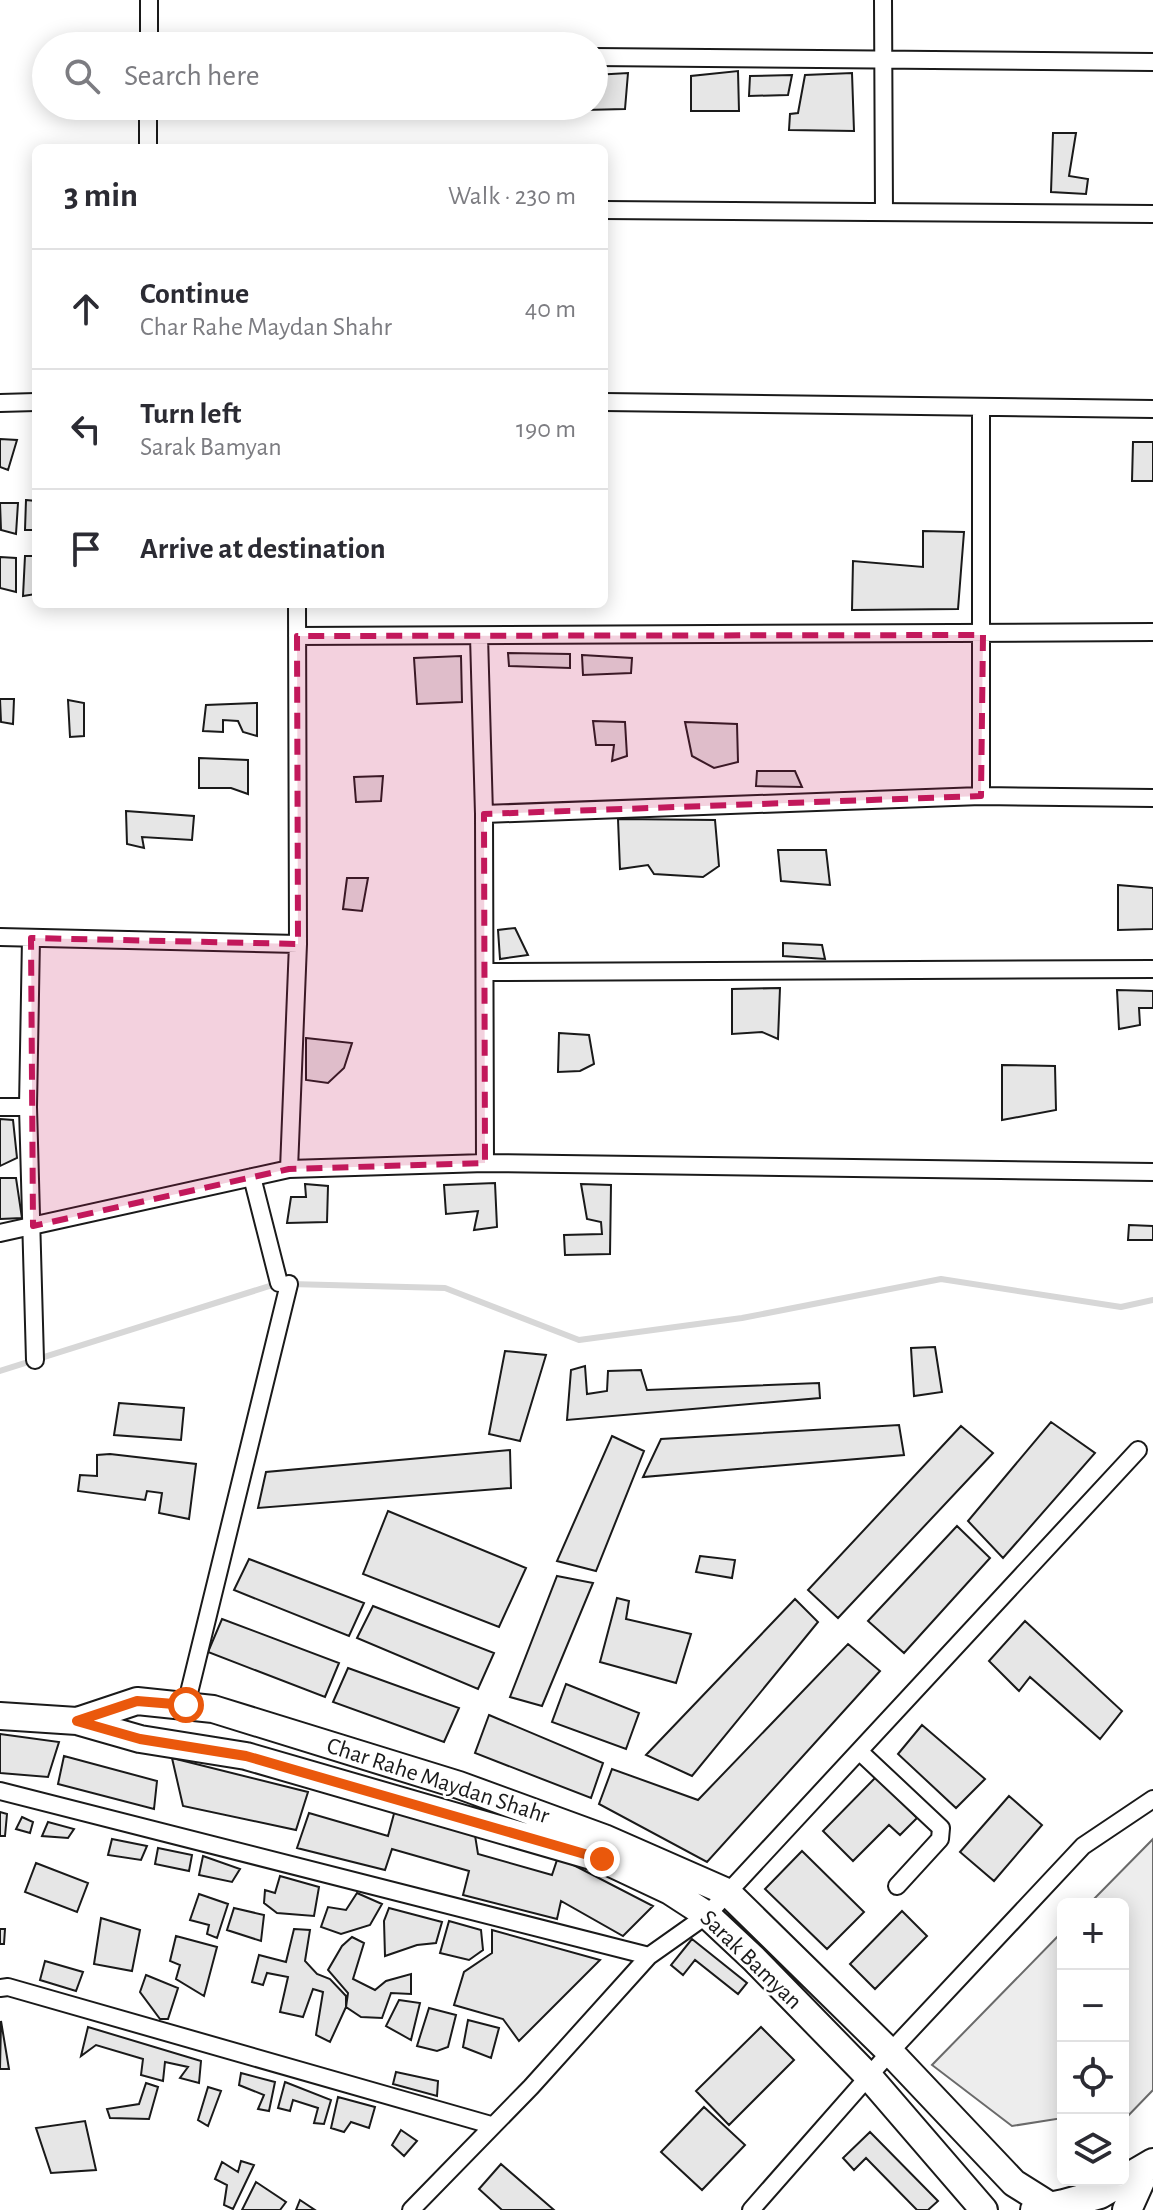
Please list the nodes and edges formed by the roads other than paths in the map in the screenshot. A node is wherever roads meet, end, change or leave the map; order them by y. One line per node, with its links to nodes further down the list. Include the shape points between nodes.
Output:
1 (149, 0): 3 (street)
2 (883, 0): 5 (street)
3 (149, 32)
4 (608, 57): 5 (street)
5 (883, 60): 6 (street); 10 (street)
6 (1153, 62)
7 (148, 120): 8 (street)
8 (148, 144)
9 (608, 210): 10 (street)
10 (884, 212): 11 (street)
11 (1153, 214)
12 (32, 402): 14 (street)
13 (608, 402): 15 (street)
14 (0, 403)
15 (981, 407): 16 (street); 19 (street)
16 (1153, 409)
17 (297, 608): 20 (street)
18 (1153, 632): 19 (street)
19 (983, 635): 21 (street); 22 (street)
20 (297, 636): 21 (street); 27 (street)
21 (479, 636): 24 (street)
22 (981, 796): 23 (street); 24 (street)
23 (1153, 798)
24 (484, 814): 29 (street)
25 (0, 937): 26 (street)
26 (31, 938): 27 (street); 31 (street)
27 (298, 944): 33 (street)
28 (1153, 969): 29 (street)
29 (485, 972): 32 (street)
30 (0, 1107): 31 (street)
31 (28, 1107): 36 (street)
32 (485, 1163): 33 (street); 34 (street)
33 (289, 1169): 35 (street)
34 (1153, 1172)
35 (252, 1177): 36 (street); 40 (street, via 284,1284)
36 (33, 1226): 37 (street); 38 (street)
37 (0, 1233)
38 (35, 1360)
39 (1138, 1450): 43 (street)
40 (186, 1705): 42 (main road, Char Rahe Maydan Shahr, via 137,1701); 47 (main road, Char Rahe Maydan Shahr, via 459,1785 604,1838)
41 (0, 1716): 42 (main road)
42 (77, 1721): 48 (main road, Sarak Bamyan, via 140,1739 246,1756 602,1859)
43 (859, 1751): 46 (street, via 941,1828 940,1839); 47 (street)
44 (0, 1791): 49 (street)
45 (1153, 1799): 51 (street, via 1083,1846)
46 (897, 1886)
47 (727, 1892): 48 (street); 51 (main road, Char Rahe Maydan Shahr)
48 (707, 1915): 49 (street); 52 (main road, Sarak Bamyan)
49 (649, 1956): 53 (street)
50 (0, 1988): 53 (street)
51 (890, 2052): 52 (street); 55 (main road, Char Rahe Maydan Shahr, via 1014,2183)
52 (871, 2079): 57 (street); 58 (main road, Sarak Bamyan)
53 (491, 2125): 56 (street)
54 (1149, 2166): 55 (highway, via 1100,2194); 59 (highway)
55 (1058, 2207)
56 (411, 2210)
57 (751, 2210)
58 (984, 2210)
59 (1127, 2210)

